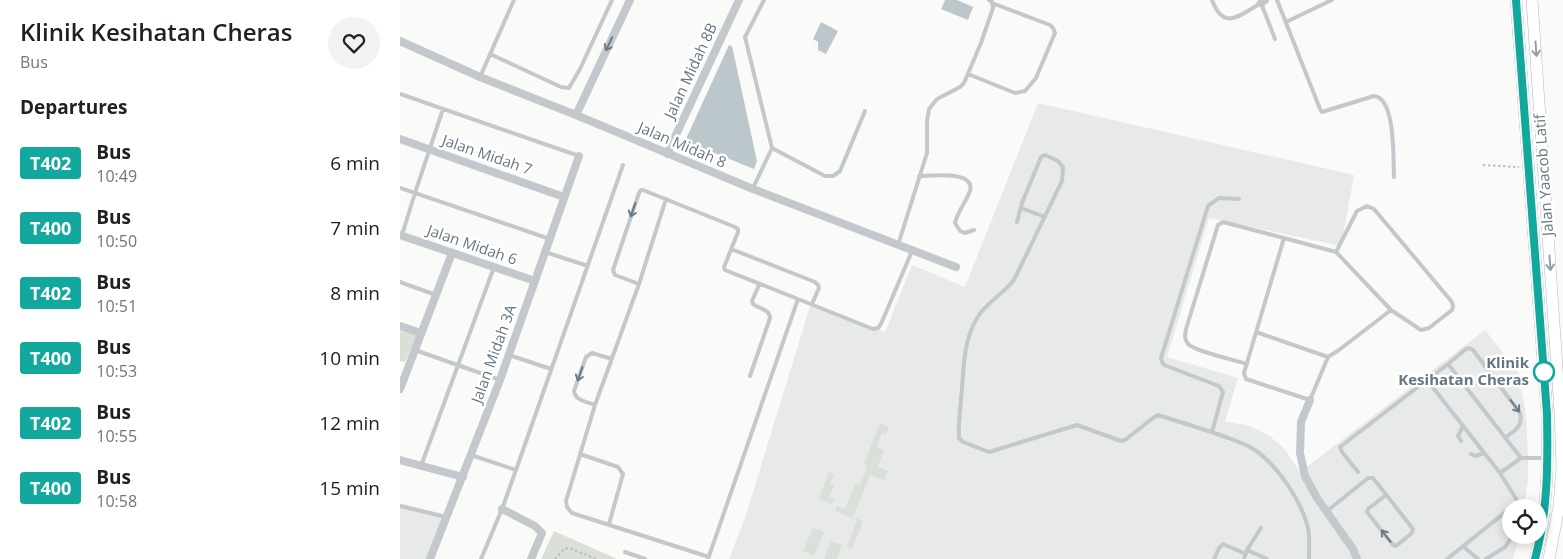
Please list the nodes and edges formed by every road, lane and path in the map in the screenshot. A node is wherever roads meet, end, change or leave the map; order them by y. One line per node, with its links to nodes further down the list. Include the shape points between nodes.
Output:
1 (514, 0): 16 (lane)
2 (612, 0): 16 (lane, via 569,88)
3 (630, 0): 22 (street, one-way to 22)
4 (739, 0): 26 (street, Jalan Midah 8B)
5 (764, 0): 24 (lane, via 745,38)
6 (1212, 0): 11 (lane, via 1215,8 1229,20)
7 (1277, 0): 13 (lane)
8 (1332, 0): 13 (lane)
9 (1516, 0): 91 (main road, Jalan Yaacob Latif)
10 (1532, 0): 81 (main road, Jalan Yaacob Latif, one-way to 81)
11 (1263, 1): 14 (lane)
12 (991, 2): 17 (lane, via 993,8); 17 (lane, via 1050,25 1055,32 1036,78 1026,91 1015,93)
13 (1286, 22): 32 (lane, via 1322,112 1374,96 1382,100 1390,117)
14 (1275, 39)
15 (400, 41): 18 (street, Jalan Midah 8)
16 (490, 54): 18 (lane)
17 (968, 74): 31 (lane, via 960,87 937,98 929,109 927,153)
18 (480, 77): 22 (street, Jalan Midah 8)
19 (400, 94): 20 (lane)
20 (443, 109): 25 (lane); 27 (lane)
21 (865, 111): 24 (lane, via 840,170 833,176 825,176)
22 (576, 116): 26 (street, Jalan Midah 8)
23 (400, 139): 25 (street, Jalan Midah 7)
24 (772, 148): 34 (lane)
25 (430, 150): 35 (lane); 36 (street, Jalan Midah 7)
26 (667, 154): 34 (street, Jalan Midah 8)
27 (579, 156): 36 (street, Jalan Midah 3A)
28 (622, 165): 52 (lane)
29 (1484, 165): 30 (path)
30 (1513, 166)
31 (919, 176): 42 (lane, via 951,175 966,179 970,192 955,223 960,232); 46 (lane)
32 (1394, 177)
33 (400, 188): 35 (lane)
34 (753, 189): 46 (street, Jalan Midah 8)
35 (415, 193): 43 (lane); 45 (lane)
36 (564, 196): 45 (street, Jalan Midah 3A)
37 (666, 199): 47 (lane, via 735,227 738,232); 57 (lane); 57 (lane, one-way to 57, via 641,190 613,270 615,275)
38 (1239, 199): 83 (lane, via 1219,198 1208,206 1161,358 1164,365 1219,386 1223,392)
39 (1022, 208): 40 (lane); 40 (lane, via 1041,157 1045,155 1058,160 1063,166 1062,181); 41 (lane)
40 (1045, 217): 83 (lane, via 1014,280 989,303 972,329 963,360 959,438 989,452 1077,425 1121,441 1158,416)
41 (1017, 222)
42 (974, 230)
43 (401, 236): 51 (street, Jalan Midah 6)
44 (1284, 238): 50 (lane); 64 (lane); 70 (lane, via 1223,222 1218,225 1186,329 1185,337 1195,348)
45 (550, 239): 49 (street, Jalan Midah 3A)
46 (898, 245): 48 (street, Jalan Midah 8)
47 (731, 250): 58 (lane, via 725,270); 61 (lane, via 815,282 819,288)
48 (912, 250): 54 (street, Jalan Midah 8); 61 (lane, via 878,328)
49 (545, 252): 52 (lane); 55 (street, Jalan Midah 3A)
50 (1336, 252): 62 (lane); 62 (lane, via 1357,210 1367,206 1374,209 1453,306 1429,328 1421,330)
51 (452, 253): 53 (street, Jalan Midah 6); 59 (street)
52 (588, 266): 74 (lane)
53 (494, 267): 55 (street, Jalan Midah 6); 72 (lane)
54 (956, 267)
55 (535, 281): 67 (street, Jalan Midah 3A)
56 (400, 282): 59 (lane)
57 (639, 284): 69 (lane)
58 (759, 285): 60 (lane); 75 (lane, via 752,301 768,312 770,318)
59 (436, 295): 65 (street)
60 (798, 299): 61 (lane); 112 (lane)
61 (812, 304)
62 (1391, 310): 68 (lane)
63 (400, 326): 65 (street)
64 (1256, 332): 68 (lane); 70 (lane)
65 (421, 333): 66 (street)
66 (415, 350): 72 (lane); 73 (street)
67 (509, 355): 74 (lane); 76 (street, Jalan Midah 3A)
68 (1328, 357): 79 (lane)
69 (612, 359): 80 (lane); 80 (lane, one-way to 80, via 592,353 586,357 574,395)
70 (1247, 364): 79 (lane, via 1246,379)
71 (1448, 364): 77 (lane); 84 (lane); 84 (lane, one-way to 84, via 1466,349 1473,350 1522,416 1518,429)
72 (458, 365): 76 (lane); 93 (lane)
73 (404, 367): 78 (street)
74 (551, 369): 94 (lane)
75 (750, 376)
76 (500, 380): 89 (street, Jalan Midah 3A)
77 (1427, 380): 82 (lane); 95 (lane, via 1340,447)
78 (400, 389)
79 (1310, 400): 102 (street, via 1302,422 1300,453 1305,476)
80 (595, 406): 87 (lane)
81 (1562, 410): 107 (main road, Jalan Yaacob Latif)
82 (1463, 426): 85 (lane, via 1458,436); 86 (lane)
83 (1212, 432): 122 (lane, via 1256,451 1286,483 1305,518)
84 (1506, 437): 90 (lane)
85 (1461, 441)
86 (1484, 453): 88 (lane); 96 (lane)
87 (580, 454): 105 (lane, via 567,507 572,512); 105 (lane, via 622,470)
88 (1471, 454)
89 (471, 455): 94 (lane); 97 (street, Jalan Midah 3A)
90 (1521, 458): 91 (lane); 96 (lane)
91 (1548, 458): 127 (main road, Jalan Yaacob Latif, via 1543,525)
92 (400, 460): 93 (street)
93 (421, 466): 97 (street)
94 (516, 470): 101 (lane)
95 (1358, 472)
96 (1500, 473): 99 (lane)
97 (463, 477): 104 (street, Jalan Midah 3A)
98 (1386, 494): 98 (lane, one-way to 98, via 1413,529 1396,546 1367,512); 102 (lane, via 1371,477)
99 (1516, 499)
100 (400, 506): 104 (lane)
101 (502, 509): 114 (lane); 115 (street, via 542,533)
102 (1326, 511): 123 (street, via 1353,549)
103 (1502, 515): 109 (lane)
104 (446, 517): 113 (street, Jalan Midah 3A)
105 (609, 524): 112 (lane)
106 (1261, 528): 111 (lane)
107 (1558, 536): 128 (main road, Jalan Yaacob Latif)
108 (1507, 544): 126 (lane)
109 (1464, 547): 124 (lane); 125 (lane)
110 (625, 552): 118 (lane)
111 (1247, 552): 119 (lane, via 1223,544); 120 (lane); 121 (lane)
112 (709, 558)
113 (430, 559)
114 (481, 559)
115 (531, 559)
116 (555, 559): 117 (path, via 569,548)
117 (596, 559)
118 (645, 559)
119 (1214, 559)
120 (1244, 559)
121 (1267, 559)
122 (1309, 559)
123 (1356, 559)
124 (1447, 559)
125 (1478, 559)
126 (1486, 559)
127 (1535, 559)
128 (1549, 559)

